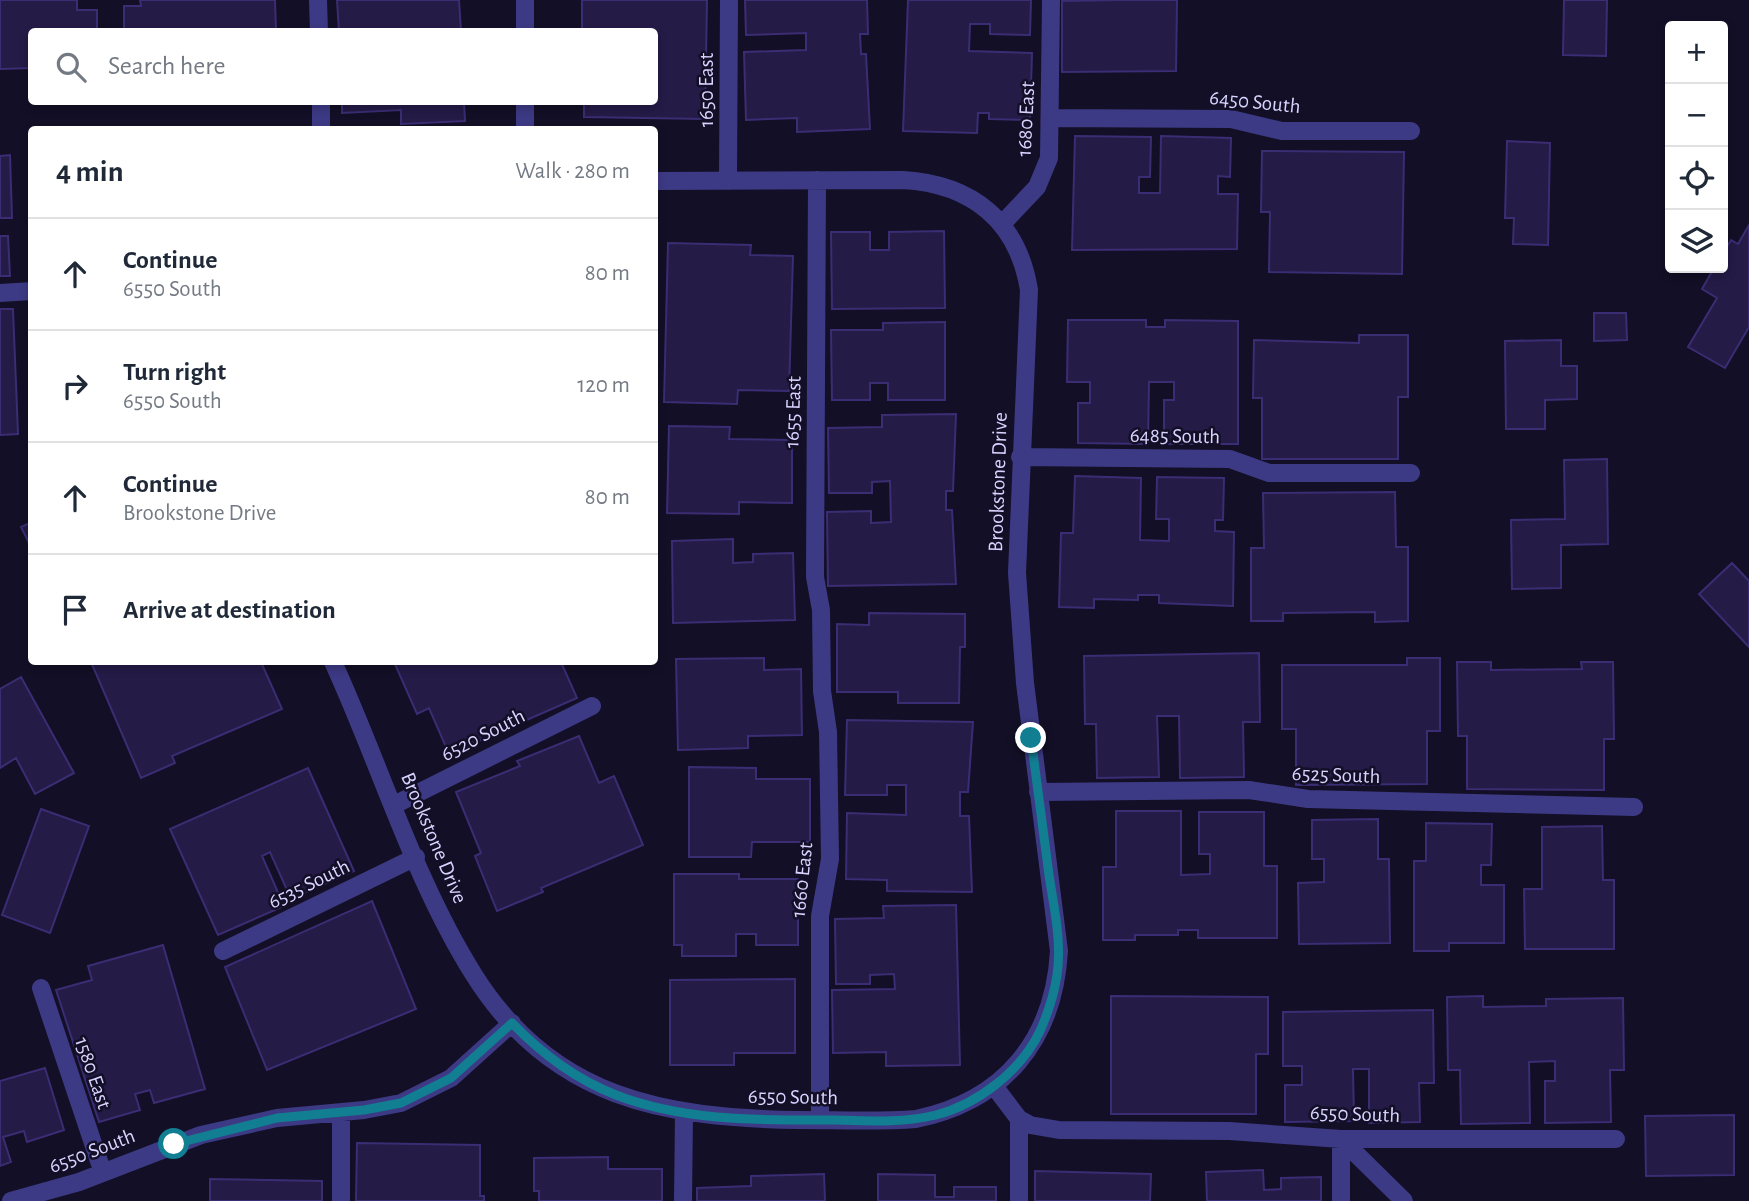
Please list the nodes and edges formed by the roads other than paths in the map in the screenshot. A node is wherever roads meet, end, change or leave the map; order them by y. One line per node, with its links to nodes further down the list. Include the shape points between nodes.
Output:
1 (318, 0): 5 (street)
2 (525, 0): 6 (street)
3 (729, 0): 15 (street, 1650 East)
4 (1051, 0): 9 (street, 1680 East)
5 (319, 28)
6 (525, 28)
7 (321, 105): 10 (street)
8 (525, 105): 11 (street)
9 (1051, 118): 12 (street, 6450 South, via 1231,119 1282,131); 16 (street, 1680 East, via 1045,173)
10 (321, 126)
11 (525, 126)
12 (1411, 131)
13 (817, 180): 15 (street, Brookstone Drive); 16 (street, Brookstone Drive, via 940,185 973,199); 21 (street, 1655 East, via 815,526)
14 (658, 181): 15 (street, Brookstone Drive)
15 (728, 181)
16 (1002, 224): 19 (street, Brookstone Drive, via 1021,255 1029,290)
17 (28, 291): 18 (street)
18 (0, 293)
19 (1020, 457): 20 (street, 6485 South, via 1230,459 1269,473); 24 (street, Brookstone Drive, via 1017,573)
20 (1410, 473)
21 (822, 645): 35 (street, 1660 East, via 830,859 820,916)
22 (333, 665): 25 (street, Brookstone Drive)
23 (592, 706): 25 (street, 6520 South)
24 (1038, 792): 26 (street, 6525 South, via 1249,790 1308,799); 31 (street, Brookstone Drive, via 1058,973 1038,1035)
25 (394, 805): 27 (street, Brookstone Drive)
26 (1634, 807)
27 (416, 857): 28 (street, 6535 South); 30 (street, Brookstone Drive, via 462,955)
28 (223, 951)
29 (41, 988): 38 (street, 1580 East)
30 (512, 1023): 32 (street, 6550 South, via 467,1067 434,1089 401,1103); 33 (street, 6550 South, via 548,1057 591,1083 637,1102)
31 (994, 1086): 34 (street); 35 (street, 6550 South, via 958,1108 926,1117)
32 (341, 1113): 38 (street, 6550 South, via 299,1115 228,1128 151,1152); 40 (street)
33 (684, 1113): 35 (street, 6550 South); 41 (street)
34 (1019, 1119): 36 (street, 6550 South, via 1059,1130 1229,1131); 42 (street)
35 (820, 1120)
36 (1341, 1139): 37 (street, 6550 South); 43 (street); 44 (street)
37 (1616, 1139)
38 (103, 1173): 39 (street, 6550 South)
39 (11, 1201)
40 (341, 1201)
41 (683, 1201)
42 (1019, 1201)
43 (1341, 1201)
44 (1404, 1201)

